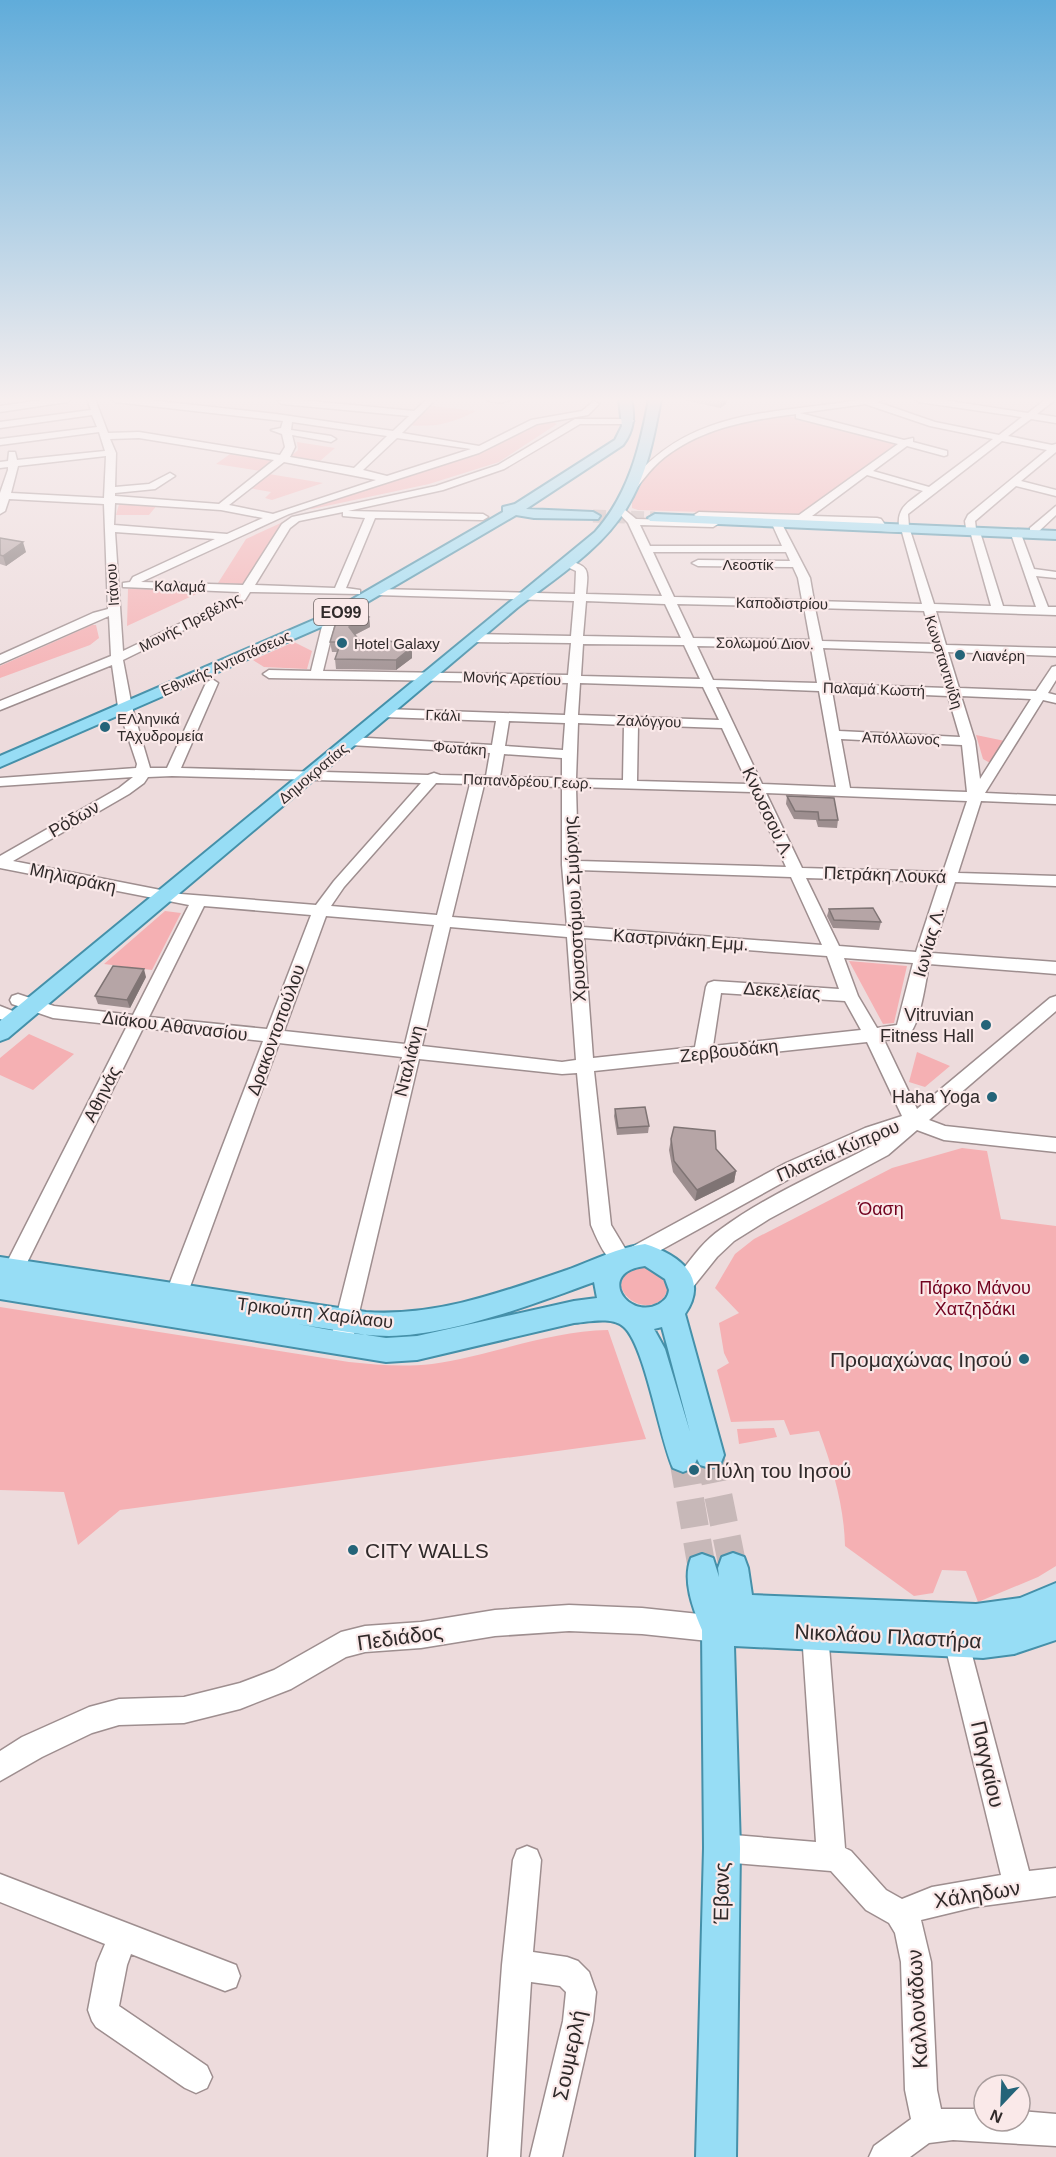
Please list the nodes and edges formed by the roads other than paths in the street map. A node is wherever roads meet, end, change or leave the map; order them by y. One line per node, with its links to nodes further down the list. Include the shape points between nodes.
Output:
1 (109, 500): 27 (street, Ιτάνου)
2 (146, 500): 13 (street)
3 (230, 500): 13 (street)
4 (325, 500): 19 (street)
5 (382, 500): 16 (street, Μονής Πρεβέλης)
6 (523, 500): 14 (main road, Εθνικής Αντιστάσεως / ΕΟ99)
7 (526, 500): 14 (main road, Εθνικής Αντιστάσεως / ΕΟ99)
8 (612, 500): 17 (main road)
9 (619, 500): 17 (main road)
10 (828, 500): 22 (street)
11 (919, 500): 26 (street, via 904,512)
12 (993, 500): 29 (street, via 972,517)
13 (221, 507): 19 (street)
14 (511, 508): 17 (main road); 20 (main road, Εθνικής Αντιστάσεως / ΕΟ99); 46 (main road, Εθνικής Αντιστάσεως / ΕΟ99)
15 (1056, 509): 30 (street)
16 (332, 510): 18 (street); 43 (street, Μονής Πρεβέλης, via 296,519 286,526)
17 (607, 512): 21 (street); 23 (street, Κνωσσού Λ.); 28 (main road, Δημοκρατίας); 47 (main road, Δημοκρατίας)
18 (371, 515): 20 (street); 44 (street)
19 (274, 517): 33 (street)
20 (483, 517): 45 (main road, Εθνικής Αντιστάσεως / ΕΟ99)
21 (652, 517): 22 (street); 23 (street); 24 (main road); 25 (street); 26 (main road)
22 (802, 518): 24 (street, via 878,521)
23 (633, 522): 28 (main road); 34 (street, Κνωσσού Λ.)
24 (881, 525): 26 (main road)
25 (778, 526): 26 (street); 35 (street)
26 (905, 527): 29 (main road); 51 (street, Κωνσταντινίδη)
27 (109, 528): 33 (street); 41 (street, Ιτάνου)
28 (604, 529): 36 (main road, Δημοκρατίας)
29 (973, 530): 30 (main road); 32 (main road); 52 (street)
30 (1034, 530): 31 (main road)
31 (1056, 533): 32 (main road)
32 (1016, 534): 39 (street)
33 (227, 538): 42 (street, via 137,579)
34 (645, 549): 35 (street, Λεοστίκ); 49 (street, Κνωσσού Λ.)
35 (790, 549): 38 (street)
36 (565, 563): 47 (main road, Δημοκρατίας); 48 (street, Χρυσοστόμου Σμύρνης, via 582,570)
37 (698, 563): 38 (street, Λεοστίκ)
38 (798, 564): 50 (street)
39 (1030, 573): 40 (street); 54 (street)
40 (1056, 575)
41 (112, 585): 42 (street, Καλαμά); 53 (street, Ιτάνου)
42 (133, 586): 43 (street, Καλαμά)
43 (249, 588): 44 (street, Καλαμά); 63 (street, Μονής Πρεβέλης, via 234,603)
44 (339, 591): 45 (street, Καλαμά)
45 (356, 592): 77 (main road, Εθνικής Αντιστάσεως / ΕΟ99)
46 (377, 592): 47 (street, Καποδιστρίου); 56 (main road, Εθνικής Αντιστάσεως / ΕΟ99)
47 (516, 596): 48 (street, Καποδιστρίου); 57 (main road, Δημοκρατίας); 68 (main road, Δημοκρατίας)
48 (582, 598): 49 (street, Καποδιστρίου); 58 (street, Χρυσοστόμου Σμύρνης)
49 (668, 601): 50 (street, Καποδιστρίου); 59 (street, Κνωσσού Λ.)
50 (810, 604): 51 (street, Καποδιστρίου); 60 (street)
51 (927, 607): 52 (street, Καποδιστρίου); 61 (street, Κωνσταντινίδη)
52 (998, 609): 54 (street, Καποδιστρίου)
53 (114, 611): 63 (street, Ιτάνου); 64 (street)
54 (1043, 611): 55 (street, Καποδιστρίου)
55 (1056, 611)
56 (330, 618): 67 (street); 77 (main road, Εθνικής Αντιστάσεως / ΕΟ99)
57 (473, 638): 58 (street, Σολωμού Διον.); 69 (main road, Δημοκρατίας)
58 (578, 640): 59 (street, Σολωμού Διον.); 70 (street, Χρυσοστόμου Σμύρνης)
59 (687, 641): 60 (street, Σολωμού Διον.); 72 (street, Κνωσσού Λ.)
60 (816, 644): 61 (street, Σολωμού Διον.); 73 (street)
61 (939, 647): 62 (street, Σολωμού Διον.); 74 (street, Κωνσταντινίδη)
62 (1056, 652)
63 (117, 658): 77 (street, Ιτάνου); 78 (street, Μονής Πρεβέλης)
64 (0, 660)
65 (1056, 670): 75 (street, Ιωνίας Λ.)
66 (269, 674): 67 (street, Μονής Αρετίου)
67 (316, 674): 68 (street, Μονής Αρετίου)
68 (411, 675): 69 (street, Μονής Αρετίου); 93 (main road, Δημοκρατίας)
69 (428, 675): 70 (street, Μονής Αρετίου); 79 (main road, Δημοκρατίας)
70 (575, 680): 72 (street, Μονής Αρετίου); 81 (street, Χρυσοστόμου Σμύρνης)
71 (212, 683): 92 (street)
72 (708, 684): 73 (street, Παλαμά Κωστή); 83 (street, Κνωσσού Λ.)
73 (825, 688): 74 (street, Παλαμά Κωστή); 84 (street)
74 (954, 692): 75 (street, Παλαμά Κωστή); 86 (street, Κωνσταντινίδη)
75 (1040, 695): 76 (street, Παλαμά Κωστή); 102 (street, Ιωνίας Λ.)
76 (1056, 699)
77 (124, 702): 88 (main road, Εθνικής Αντιστάσεως / ΕΟ99); 90 (main road, Εθνικής Αντιστάσεως / ΕΟ99); 91 (street, Ιτάνου)
78 (0, 706)
79 (384, 713): 80 (street, Γκάλι); 85 (main road, Δημοκρατίας)
80 (503, 717): 81 (street, Γκάλι); 87 (street)
81 (571, 719): 82 (street, Ζαλόγγου); 89 (street, Χρυσοστόμου Σμύρνης)
82 (631, 721): 83 (street, Ζαλόγγου); 99 (street)
83 (727, 724): 100 (street, Κνωσσού Λ.)
84 (834, 735): 86 (street, Απόλλωνος); 101 (street)
85 (350, 741): 87 (street, Φωτάκη); 94 (main road, Δημοκρατίας)
86 (968, 741): 102 (street, Κωνσταντινίδη)
87 (497, 750): 89 (street, Φωτάκη); 96 (street)
88 (0, 751)
89 (569, 754): 98 (street, Χρυσοστόμου Σμύρνης)
90 (0, 762)
91 (143, 771): 92 (street, Παπανδρέου Γεωρ.); 97 (street, Παπανδρέου Γεωρ.); 104 (street, Ρόδων, via 139,780 124,791)
92 (172, 772): 93 (street, Παπανδρέου Γεωρ.)
93 (291, 774): 94 (street, Παπανδρέου Γεωρ.); 109 (main road, Δημοκρατίας)
94 (311, 775): 95 (street, Παπανδρέου Γεωρ.); 109 (main road, Δημοκρατίας)
95 (434, 777): 96 (street, Παπανδρέου Γεωρ.); 111 (street, Δρακοντοπούλου)
96 (485, 779): 98 (street, Παπανδρέου Γεωρ.); 112 (street, Νταλιάνη)
97 (0, 782)
98 (569, 782): 99 (street, Παπανδρέου Γεωρ.); 105 (street, Χρυσοστόμου Σμύρνης)
99 (630, 784): 100 (street, Παπανδρέου Γεωρ.)
100 (756, 788): 101 (street, Παπανδρέου Γεωρ.); 106 (street, Κνωσσού Λ.)
101 (844, 791): 102 (street, Παπανδρέου Γεωρ.)
102 (975, 796): 103 (street, Παπανδρέου Γεωρ.); 107 (street, Ιωνίας Λ.)
103 (1056, 800)
104 (0, 862): 109 (street, Μηλιαράκη)
105 (570, 865): 106 (street, Πετράκη Λουκά); 113 (street, Χρυσοστόμου Σμύρνης)
106 (796, 872): 107 (street, Πετράκη Λουκά); 114 (street, Κνωσσού Λ.)
107 (947, 878): 108 (street, Πετράκη Λουκά); 115 (street, Ιωνίας Λ.)
108 (1056, 881)
109 (154, 895): 110 (street, Καστρινάκη Εμμ.); 119 (main road, Δημοκρατίας)
110 (199, 900): 111 (street, Καστρινάκη Εμμ.); 120 (street, Αθηνάς)
111 (321, 909): 112 (street, Καστρινάκη Εμμ.); 123 (street, Δρακοντοπούλου)
112 (443, 920): 113 (street, Καστρινάκη Εμμ.); 124 (street, Νταλιάνη)
113 (575, 932): 114 (street, Καστρινάκη Εμμ.); 126 (street, Χρυσοστόμου Σμύρνης)
114 (833, 951): 115 (street, Καστρινάκη Εμμ.); 117 (street, Κνωσσού Λ.)
115 (922, 958): 116 (street, Καστρινάκη Εμμ.); 122 (street, Ιωνίας Λ., via 904,1029)
116 (1056, 968)
117 (850, 996): 122 (street, Κνωσσού Λ.); 125 (street, Δεκελείας, via 707,981)
118 (1056, 1002): 127 (street)
119 (11, 1011): 120 (street, Διάκου Αθανασίου); 121 (main road, Δημοκρατίας)
120 (138, 1022): 123 (street, Διάκου Αθανασίου); 130 (street, Αθηνάς)
121 (0, 1033)
122 (873, 1036): 125 (street, Ζερβουδάκη); 127 (street, Κνωσσού Λ.)
123 (273, 1038): 124 (street, Διάκου Αθανασίου); 132 (street, Δρακοντοπούλου)
124 (411, 1052): 126 (street, Διάκου Αθανασίου, via 562,1068); 134 (street, Νταλιάνη)
125 (703, 1054): 126 (street, Ζερβουδάκη)
126 (585, 1066): 129 (street, Χρυσοστόμου Σμύρνης, via 601,1225 606,1237)
127 (915, 1120): 128 (street, via 944,1133); 129 (street, Πλατεία Κύπρου, via 872,1133 793,1168); 131 (street, Πλατεία Κύπρου, via 867,1159 736,1228 710,1251)
128 (1056, 1145)
129 (628, 1257): 131 (main road, via 651,1256 668,1264 676,1272); 133 (main road, via 610,1270 606,1285 610,1301); 134 (main road, Τρικούπη Χαρίλαου, via 559,1284 443,1319)
130 (5, 1278): 132 (main road, Τρικούπη Χαρίλαου)
131 (677, 1299): 133 (main road, via 655,1319); 135 (main road)
132 (173, 1305): 134 (main road, Τρικούπη Χαρίλαου)
133 (627, 1315): 134 (main road, Τρικούπη Χαρίλαου, via 599,1309 574,1312 406,1349 386,1350); 136 (main road, via 651,1349)
134 (343, 1331)
135 (710, 1455)
136 (683, 1458)
137 (733, 1568): 140 (main road, Έβανς)
138 (702, 1569): 140 (main road, Έβανς, via 709,1609)
139 (1056, 1599): 140 (main road, Νικολάου Πλαστήρα, via 1020,1614 967,1621)
140 (727, 1619): 142 (main road, Νικολάου Πλαστήρα); 144 (street, Πεδιάδος, via 532,1620 354,1642 341,1645 282,1680 240,1696 184,1710 119,1712 89,1720); 145 (main road, Έβανς)
141 (1056, 1624): 143 (main road, Νικολάου Πλαστήρα, via 1004,1640)
142 (815, 1632): 143 (main road, Νικολάου Πλαστήρα); 146 (street)
143 (957, 1641): 150 (street, Παγγαίου)
144 (0, 1767)
145 (722, 1848): 146 (street); 160 (main road, Έβανς)
146 (831, 1857): 151 (street, via 841,1861 876,1900)
147 (527, 1860): 153 (street)
148 (1056, 1882): 150 (street, Χάληδων)
149 (0, 1888): 152 (street)
150 (1019, 1888): 151 (street, Χάληδων, via 922,1903)
151 (902, 1915): 156 (street, Καλλονάδων, via 911,1931 916,1962 921,2090)
152 (124, 1937): 154 (street); 155 (street, via 112,1963 103,2010)
153 (516, 1965): 158 (street); 159 (street, Σουμερλή, via 567,1972 581,1992 582,2005)
154 (225, 1976)
155 (196, 2078)
156 (929, 2127): 157 (street); 161 (street)
157 (1056, 2130)
158 (504, 2157)
159 (546, 2157)
160 (716, 2157)
161 (885, 2157)

